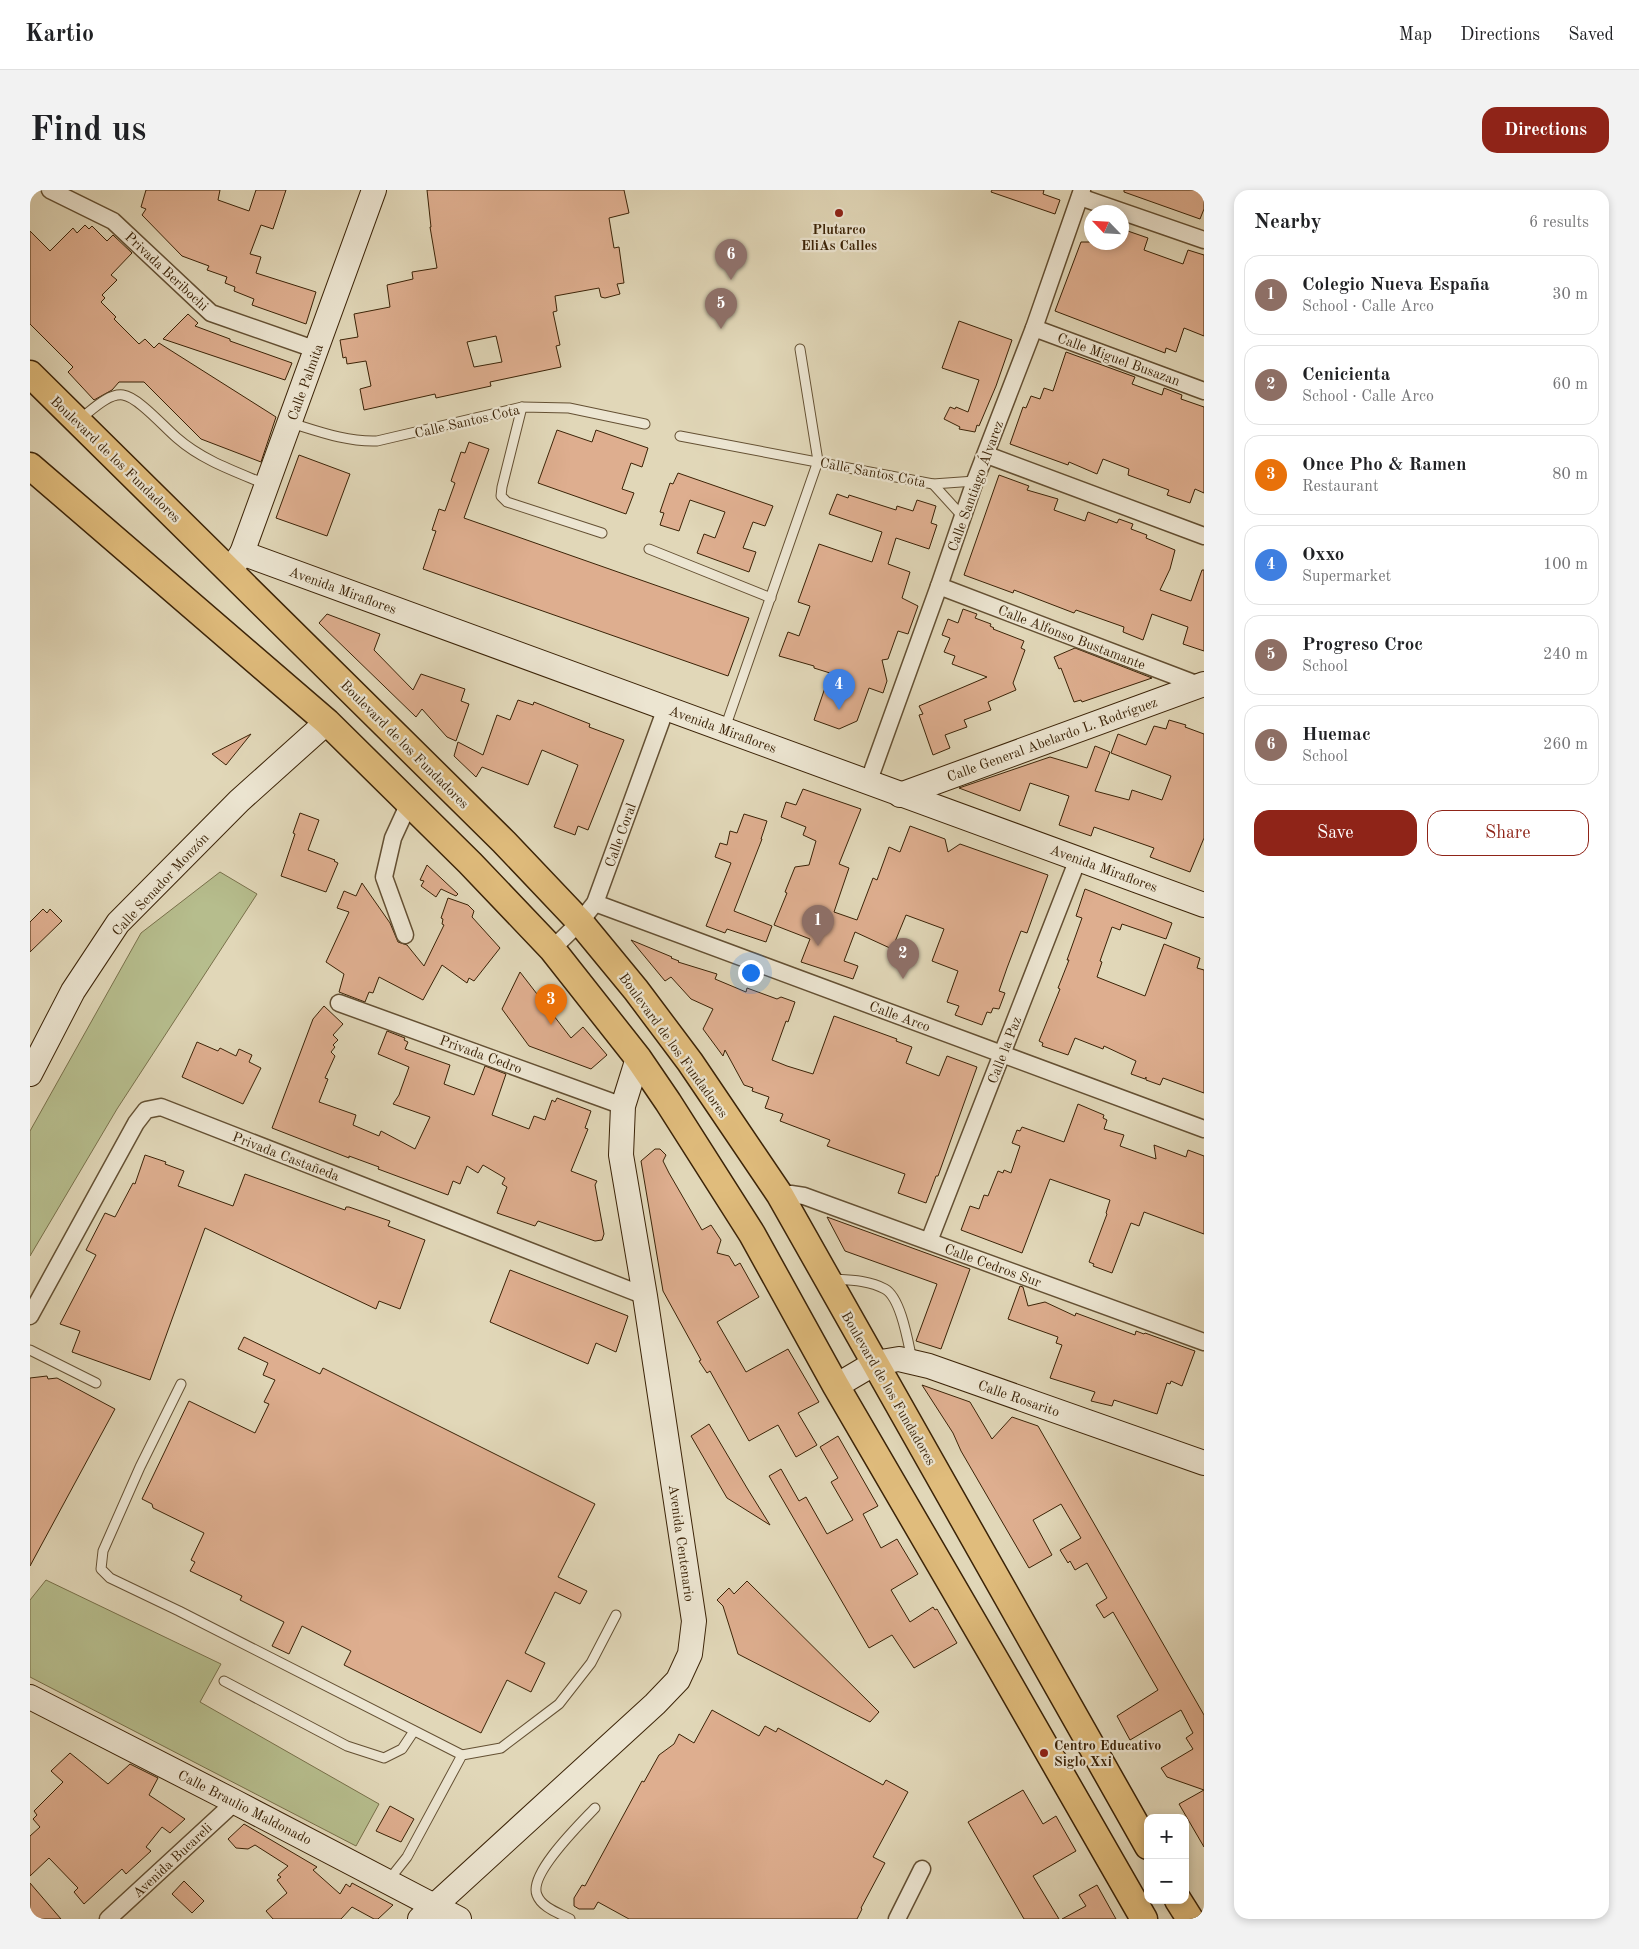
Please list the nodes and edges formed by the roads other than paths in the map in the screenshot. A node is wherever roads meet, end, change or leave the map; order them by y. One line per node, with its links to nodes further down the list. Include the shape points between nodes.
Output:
1 (50, 190): 7 (street, Privada Beribochi, via 113,221 211,313)
2 (369, 191): 7 (street, Calle Palmita)
3 (1081, 193): 4 (street); 5 (street, Calle Santiago Álvarez)
4 (1204, 240)
5 (1034, 328): 9 (street, Calle Miguel Busazan); 15 (street, Calle Santiago Álvarez)
6 (800, 349): 16 (lane)
7 (317, 350): 12 (street, Calle Palmita)
8 (30, 374): 11 (main road, Boulevard de los Fundadores)
9 (1204, 391)
10 (522, 407): 12 (lane, Calle Santos Cota, via 377,441 339,438); 13 (lane, Calle Santos Cota, via 569,408); 22 (lane, via 502,496 508,502)
11 (77, 421): 20 (lane, via 108,398 122,395 134,400 178,439 213,462); 25 (main road, Boulevard de los Fundadores)
12 (290, 423): 20 (street, Calle Palmita)
13 (645, 424)
14 (680, 436): 16 (lane, Calle Santos Cota)
15 (986, 455): 18 (street, Calle Santiago Álvarez); 23 (street)
16 (818, 461): 19 (lane, Calle Santos Cota); 27 (lane)
17 (30, 466): 31 (main road)
18 (975, 481): 19 (lane); 21 (street, Calle Santiago Álvarez)
19 (933, 484): 21 (lane, Calle Santos Cota)
20 (267, 485): 25 (street, Calle Palmita)
21 (963, 517): 26 (street, Calle Santiago Álvarez)
22 (602, 533)
23 (1204, 536)
24 (649, 549): 27 (lane)
25 (236, 562): 29 (street, Avenida Miraflores); 30 (main road, Boulevard de los Fundadores)
26 (940, 586): 28 (street, Calle Alfonso Bustamante); 33 (street, Calle Santiago Álvarez)
27 (771, 598): 32 (lane)
28 (1203, 686): 34 (street, Calle General Abelardo L. Rodríguez)
29 (666, 708): 32 (street, Avenida Miraflores); 38 (street, Calle Coral)
30 (381, 720): 31 (main road, via 362,715); 38 (main road, Boulevard de los Fundadores, via 504,842)
31 (327, 722): 35 (main road); 44 (street, Calle Senador Monzón, via 239,802 118,923 73,992)
32 (725, 729): 33 (street, Avenida Miraflores)
33 (868, 783): 34 (street, Avenida Miraflores)
34 (900, 794): 36 (street, Avenida Miraflores)
35 (409, 803): 39 (street, via 393,838 384,877); 40 (main road)
36 (1078, 858): 37 (street, Avenida Miraflores); 42 (street, Calle la Paz)
37 (1204, 905)
38 (588, 913): 40 (street, Calle Coral); 42 (street, Calle Arco); 47 (main road, Boulevard de los Fundadores, via 636,990 690,1062)
39 (405, 935)
40 (552, 949): 43 (main road)
41 (340, 1002): 45 (street, Privada Cedro)
42 (1003, 1055): 46 (street, Calle Arco); 48 (street, Calle la Paz)
43 (638, 1058): 45 (street, Avenida Centenario); 58 (main road, via 752,1234)
44 (30, 1074)
45 (623, 1106): 50 (street, Avenida Centenario, via 621,1155)
46 (1204, 1129)
47 (780, 1195): 48 (street, Calle Cedros Sur, via 804,1196); 49 (main road, Boulevard de los Fundadores)
48 (929, 1241): 52 (street, Calle Cedros Sur)
49 (827, 1279): 54 (lane, via 861,1281 886,1289 900,1308); 55 (main road, Boulevard de los Fundadores)
50 (646, 1296): 51 (street, Privada Castañeda, via 161,1107 146,1110 136,1123); 71 (street, Avenida Centenario, via 694,1621 690,1654 678,1680 655,1704)
51 (30, 1316)
52 (1204, 1342)
53 (30, 1350): 56 (lane)
54 (913, 1362): 55 (street, Calle Rosarito, via 899,1359); 59 (street, Calle Rosarito)
55 (875, 1363): 58 (street, Calle Rosarito); 67 (main road, Boulevard de los Fundadores)
56 (96, 1383)
57 (181, 1384): 63 (lane, via 103,1551 101,1569 110,1578)
58 (836, 1386): 76 (main road)
59 (1204, 1463)
60 (616, 1615): 64 (lane, via 592,1663 559,1704 501,1748)
61 (224, 1681): 63 (lane, via 347,1746 384,1758 402,1749)
62 (30, 1697): 65 (street, Calle Braulio Maldonado)
63 (414, 1731): 64 (lane)
64 (462, 1755): 69 (lane, via 407,1857)
65 (236, 1802): 69 (street, Calle Braulio Maldonado); 72 (street, Avenida Bucareli)
66 (595, 1808): 74 (lane, via 552,1856 536,1881 536,1894 544,1905)
67 (1144, 1839)
68 (922, 1869): 75 (street)
69 (388, 1881): 71 (street, Calle Braulio Maldonado)
70 (1181, 1904): 77 (main road)
71 (427, 1912): 73 (street, Calle Braulio Maldonado)
72 (108, 1919)
73 (459, 1919)
74 (570, 1919)
75 (897, 1919)
76 (1144, 1919)
77 (1190, 1919)

